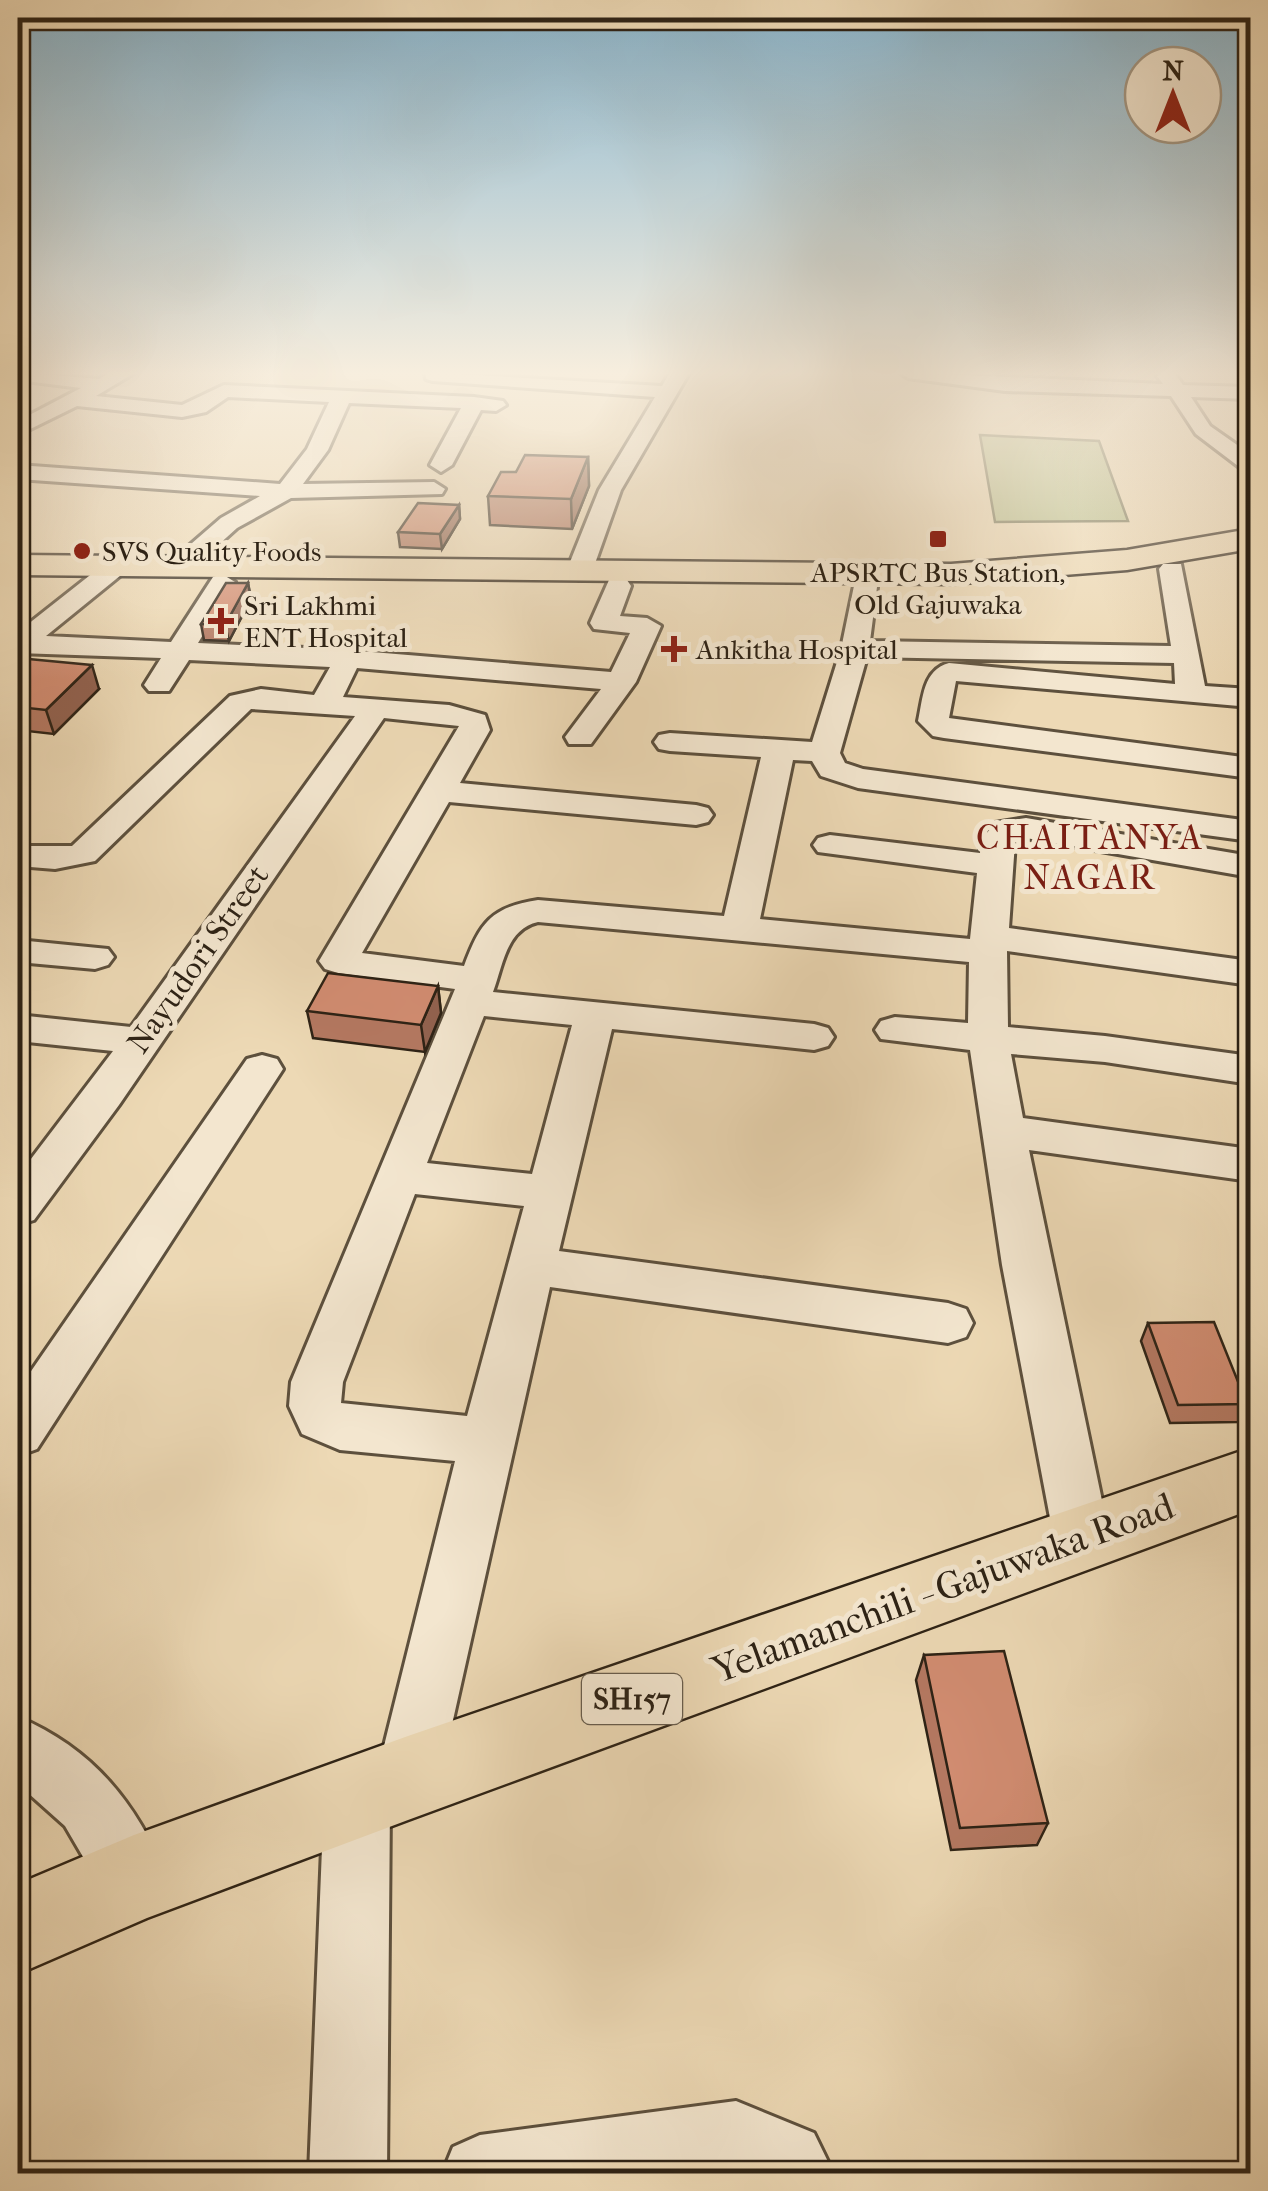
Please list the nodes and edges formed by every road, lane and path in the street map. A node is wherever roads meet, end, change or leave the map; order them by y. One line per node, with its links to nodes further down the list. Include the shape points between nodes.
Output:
1 (50, 474): 5 (street)
2 (299, 474): 5 (street)
3 (618, 474): 11 (street)
4 (434, 489): 5 (street)
5 (286, 491): 9 (street, via 230,523)
6 (1250, 539): 11 (main road, via 997,572)
7 (1250, 556): 10 (main road)
8 (18, 565): 12 (main road)
9 (178, 568): 11 (main road); 12 (main road)
10 (1172, 569): 16 (main road, via 1048,582); 20 (street)
11 (580, 572)
12 (109, 574): 13 (main road); 14 (main road); 17 (street)
13 (18, 580)
14 (222, 582): 15 (main road); 19 (street)
15 (618, 586): 16 (main road); 22 (street, via 604,623 647,626)
16 (864, 587): 18 (street)
17 (19, 644): 19 (street)
18 (855, 649): 20 (street); 33 (street)
19 (183, 651): 21 (street); 23 (street)
20 (1187, 655): 25 (street)
21 (348, 659): 22 (street); 27 (street)
22 (621, 682): 29 (street)
23 (159, 684)
24 (1137, 689): 25 (street); 32 (street); 32 (street, via 949,672 934,702 933,721 944,729)
25 (1191, 694): 26 (street)
26 (1250, 698)
27 (324, 705): 28 (street); 39 (street, via 241,702 90,849 55,859)
28 (375, 709): 35 (street, via 474,722); 53 (street, Nayudori Street)
29 (580, 737)
30 (670, 742): 31 (street)
31 (779, 749): 33 (street); 42 (street)
32 (1121, 752): 34 (street)
33 (824, 753): 37 (street, via 832,769 858,778)
34 (1250, 768)
35 (438, 791): 36 (street); 47 (street, via 338,961)
36 (696, 816)
37 (1250, 831)
38 (830, 844): 40 (street)
39 (18, 856)
40 (994, 865): 41 (street, via 1001,834 1015,828); 43 (street)
41 (1250, 866)
42 (740, 928): 43 (street); 47 (street, via 514,914 498,930)
43 (989, 945): 46 (street); 52 (street)
44 (18, 952): 45 (street)
45 (95, 957)
46 (1250, 973)
47 (473, 991): 48 (street); 58 (street)
48 (595, 1015): 51 (street); 60 (street)
49 (18, 1028): 53 (street)
50 (895, 1030): 52 (street)
51 (814, 1037)
52 (988, 1038): 55 (street); 56 (street)
53 (141, 1041): 59 (street, Nayudori Street)
54 (262, 1069): 63 (street)
55 (1250, 1070)
56 (1003, 1131): 57 (street); 66 (street)
57 (1250, 1164)
58 (400, 1176): 60 (street); 64 (street, via 317,1382 316,1406 321,1418 340,1427)
59 (25, 1188)
60 (549, 1192): 61 (street)
61 (532, 1266): 62 (street); 64 (street)
62 (948, 1323)
63 (18, 1433)
64 (488, 1441): 68 (street)
65 (1250, 1479): 66 (main road, Yelamanchili - Gajuwaka Road / SH157)
66 (1082, 1539): 68 (main road, Yelamanchili - Gajuwaka Road / SH157)
67 (18, 1749): 69 (street, via 80,1790 109,1828)
68 (383, 1788): 69 (main road, Yelamanchili - Gajuwaka Road / SH157); 71 (street)
69 (134, 1879): 70 (main road, Yelamanchili - Gajuwaka Road / SH157)
70 (18, 1929)
71 (348, 2174)
72 (480, 2174): 73 (street, via 736,2139 787,2160)
73 (796, 2174)

